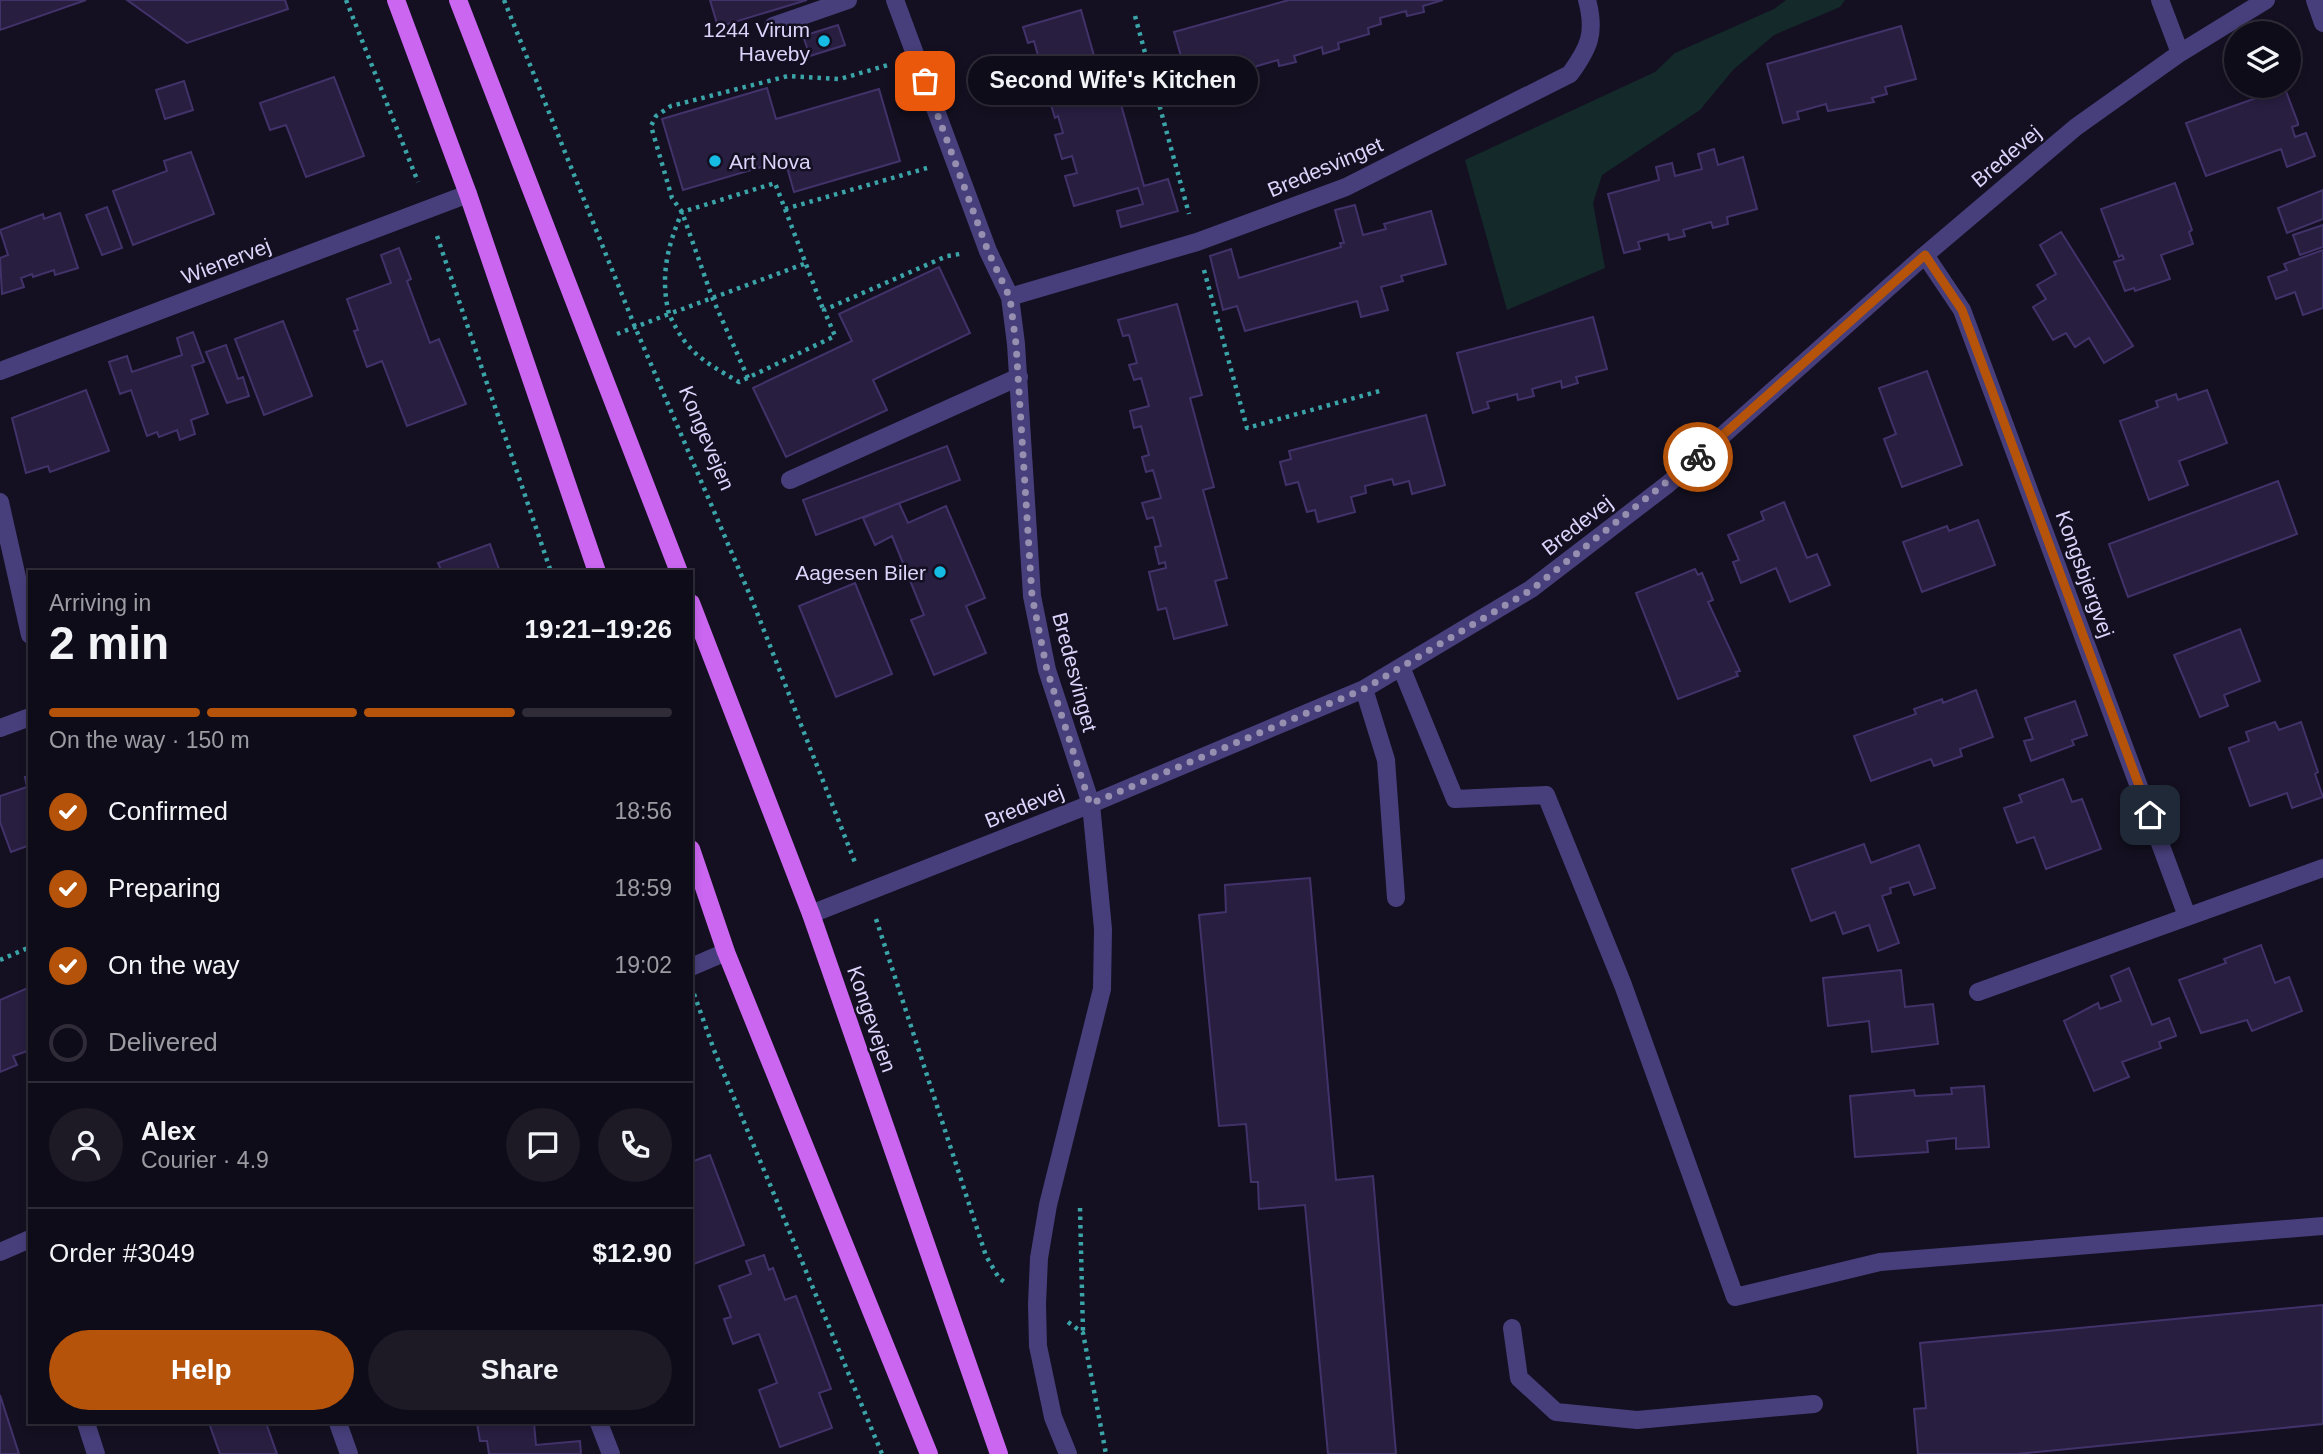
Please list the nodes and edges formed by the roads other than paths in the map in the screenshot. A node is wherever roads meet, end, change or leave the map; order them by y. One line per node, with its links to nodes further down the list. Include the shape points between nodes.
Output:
1 (396, 0): 12 (main road)
2 (458, 0): 20 (main road)
3 (848, 0): 10 (street)
4 (895, 0): 14 (street, Bredesvinget, via 988,251)
5 (1587, 0): 14 (street, Bredesvinget, via 1592,18 1588,49 1570,75 1346,187 1197,242)
6 (2161, 0): 11 (street)
7 (2266, 0): 11 (street, Bredevej)
8 (2315, 0): 9 (street)
9 (2323, 23)
10 (773, 26)
11 (2180, 54): 13 (street, Bredevej, via 2076,127)
12 (468, 194): 15 (street, Wienervej); 19 (main road)
13 (1925, 255): 23 (street, Bredevej, via 1668,484 1531,590); 32 (street, Kongsbjergvej, via 1962,310)
14 (1010, 298): 16 (street, Bredesvinget)
15 (0, 371)
16 (1019, 377): 17 (street); 27 (street, Bredesvinget, via 1032,596 1047,670)
17 (790, 480)
18 (0, 502): 22 (street)
19 (596, 570)
20 (679, 570)
21 (693, 608): 31 (main road, Kongevejen)
22 (28, 626)
23 (1401, 667): 24 (street, Bredevej); 36 (street, via 1455,799 1546,795 1623,985 1735,1297 1880,1262)
24 (1364, 689): 27 (street, Bredevej); 30 (street, via 1386,760)
25 (28, 718): 26 (street)
26 (0, 728)
27 (1090, 804): 31 (street, Bredevej); 49 (street, via 1104,929 1102,989 1048,1205 1037,1304 1038,1346 1054,1417)
28 (693, 855): 33 (main road)
29 (2323, 868): 32 (street)
30 (1396, 898)
31 (811, 914): 48 (main road, Kongevejen)
32 (2187, 916): 35 (street)
33 (726, 952): 34 (street); 47 (main road)
34 (693, 966)
35 (1978, 992)
36 (2323, 1226)
37 (28, 1244): 38 (street)
38 (0, 1252)
39 (1512, 1328): 40 (street, via 1519,1378 1556,1412 1637,1420)
40 (1814, 1404)
41 (86, 1424): 44 (street)
42 (338, 1424): 45 (street)
43 (599, 1424): 46 (street)
44 (96, 1454)
45 (349, 1454)
46 (611, 1454)
47 (929, 1454)
48 (999, 1454)
49 (1068, 1454)

